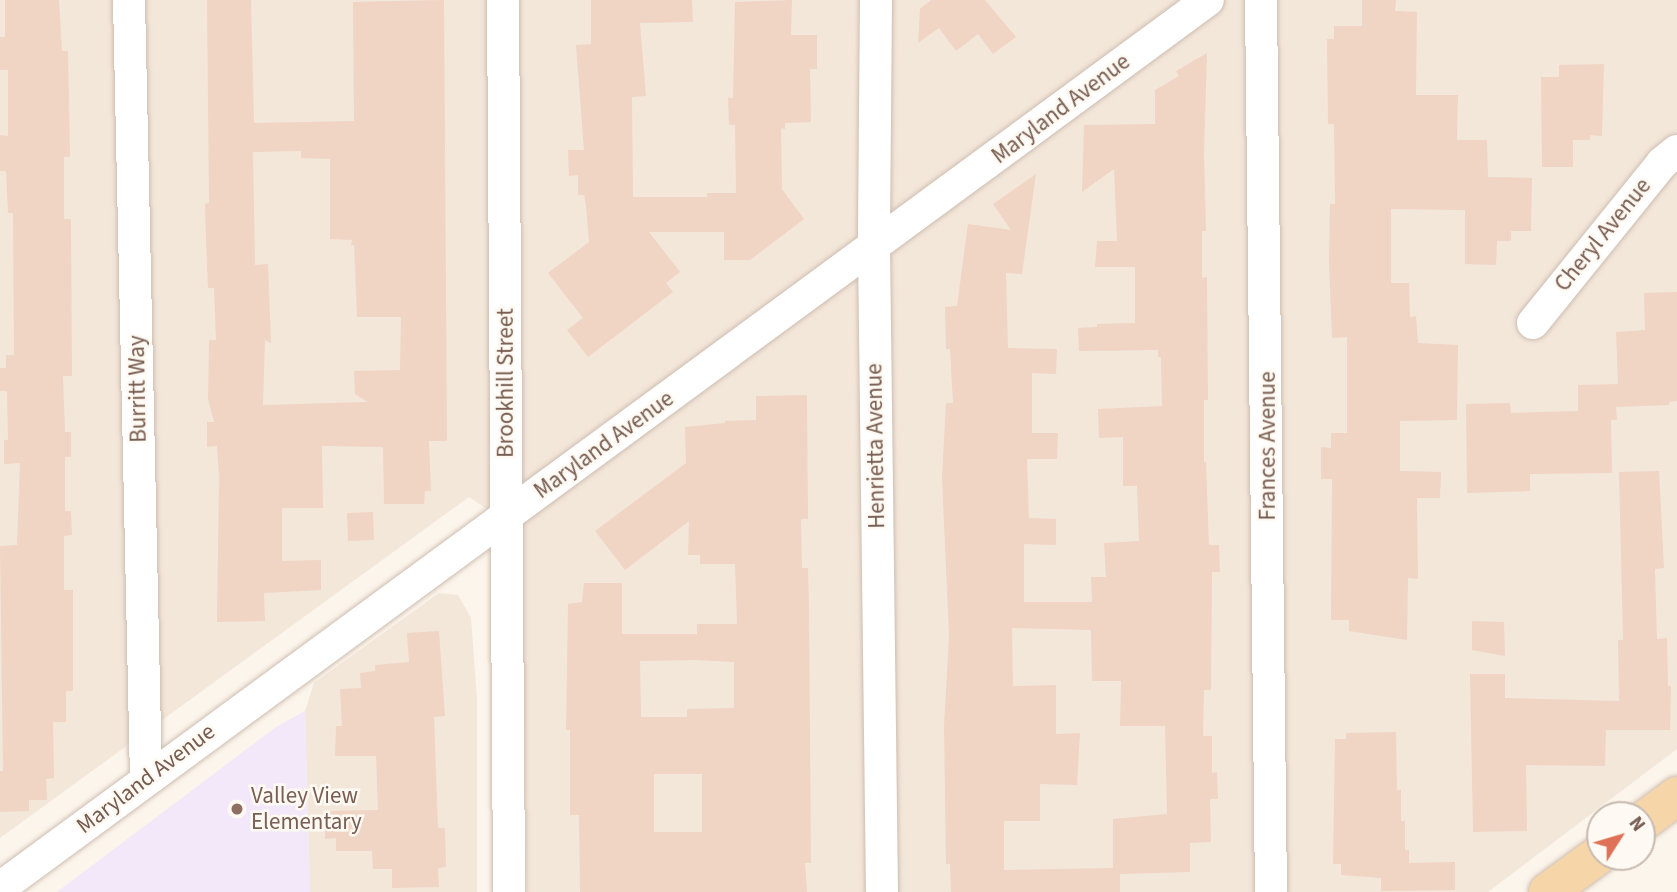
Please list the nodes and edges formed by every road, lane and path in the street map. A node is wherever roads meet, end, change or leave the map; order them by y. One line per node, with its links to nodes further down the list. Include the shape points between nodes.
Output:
1 (129, 0): 10 (street, Burritt Way)
2 (503, 0): 9 (street, Brookhill Street)
3 (876, 0): 7 (street, Henrietta Avenue)
4 (1208, 0): 7 (street, Maryland Avenue)
5 (1261, 0): 17 (street, Frances Avenue)
6 (1677, 151): 8 (street, Cheryl Avenue, via 1662,163)
7 (874, 248): 9 (street, Maryland Avenue); 16 (street, Henrietta Avenue)
8 (1533, 323)
9 (507, 516): 10 (street, Maryland Avenue); 15 (street, Brookhill Street)
10 (146, 778): 14 (street, Maryland Avenue)
11 (1677, 796): 12 (main road)
12 (1656, 812)
13 (1586, 864): 18 (main road)
14 (0, 888)
15 (509, 892)
16 (882, 892)
17 (1271, 892)
18 (1548, 892)

